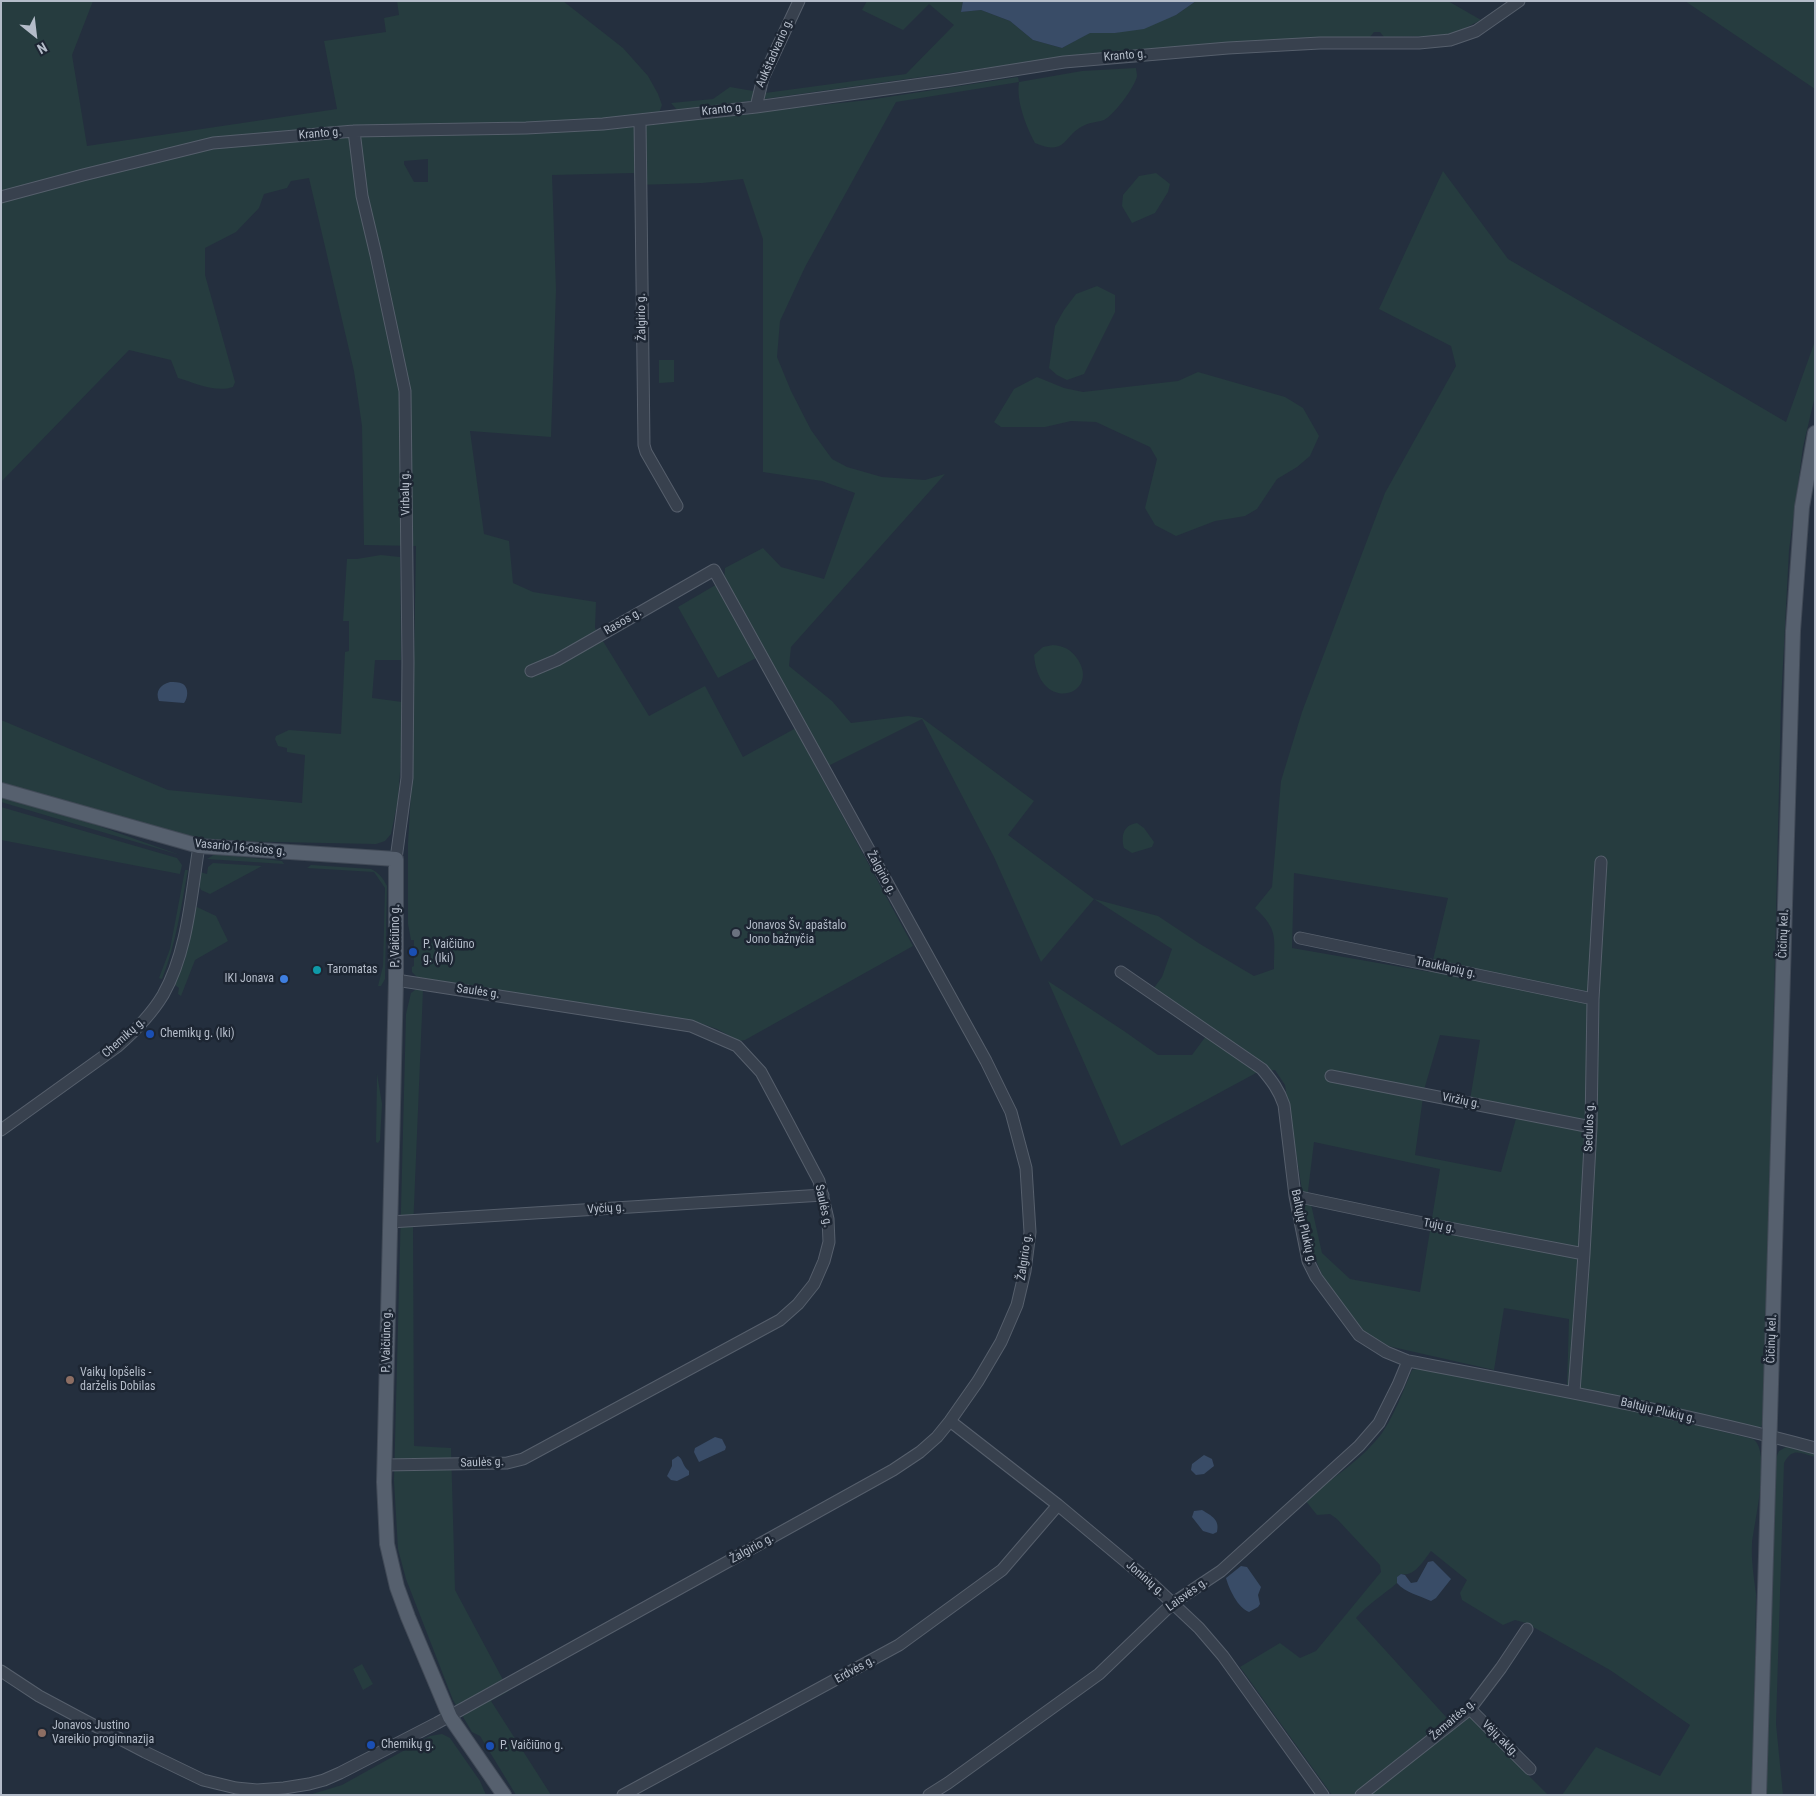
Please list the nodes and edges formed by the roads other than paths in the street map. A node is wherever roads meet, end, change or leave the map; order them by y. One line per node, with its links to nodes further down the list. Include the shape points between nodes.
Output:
1 (799, 1): 3 (street, Aukštadvario g., via 763,78)
2 (1519, 1): 3 (street, Kranto g., via 1476,31 1450,40 1228,48 1064,62)
3 (756, 107): 4 (street, Kranto g.)
4 (640, 120): 5 (street, Kranto g., via 526,128); 8 (street, Žalgirio g., via 644,445)
5 (354, 131): 6 (street, Kranto g., via 213,143); 13 (street, Virbalų g., via 362,196 405,391 407,778)
6 (1, 197)
7 (1815, 434): 29 (main road, Čičinų kel., via 1802,507 1793,631)
8 (678, 506)
9 (714, 570): 10 (street, Rasos g., via 557,660); 28 (street, Žalgirio g., via 986,1061 1011,1112 1026,1168 1030,1232 1025,1271 1017,1305 1001,1342)
10 (531, 671)
11 (1, 790): 12 (main road, Vasario 16-osios g.)
12 (199, 846): 13 (main road, Vasario 16-osios g.); 21 (street, Chemikų g., via 180,953 168,985 152,1011 118,1046)
13 (396, 859): 17 (main road, P. Vaičiūno g.)
14 (1601, 862): 18 (street, Sedulos g.)
15 (1300, 938): 18 (street, Trauklapių g.)
16 (1120, 972): 23 (street, Baltųjų Plukių g., via 1262,1069 1274,1082 1284,1106)
17 (396, 980): 22 (street, Saulės g., via 692,1026 737,1046 761,1072); 24 (main road, P. Vaičiūno g.)
18 (1593, 999): 20 (street, Sedulos g.)
19 (1331, 1076): 20 (street, Viržių g.)
20 (1591, 1126): 25 (street, Sedulos g.)
21 (1, 1130)
22 (823, 1195): 24 (street, Vyčių g.); 31 (street, Saulės g., via 829,1242 824,1261 814,1284 780,1320 523,1459 507,1463)
23 (1295, 1196): 25 (street, Tujų g.); 26 (street, Baltųjų Plukių g., via 1308,1261 1316,1277 1360,1335 1386,1352)
24 (390, 1222): 31 (main road, P. Vaičiūno g.)
25 (1584, 1254): 27 (street, Sedulos g.)
26 (1408, 1361): 27 (street, Baltųjų Plukių g.); 33 (street, Laisvės g., via 1380,1423 1359,1446 1221,1571)
27 (1574, 1392): 29 (street, Baltųjų Plukių g.)
28 (950, 1421): 32 (street, Joninių g.); 37 (street, Žalgirio g., via 920,1452 893,1470)
29 (1769, 1435): 30 (street, Baltųjų Plukių g.); 44 (main road, Čičinų kel.)
30 (1815, 1448)
31 (384, 1465): 37 (main road, P. Vaičiūno g., via 385,1524 391,1565 408,1617)
32 (1058, 1505): 33 (street, Joninių g.); 40 (street, Erdvės g., via 1002,1570 899,1645)
33 (1173, 1603): 41 (street, Laisvės g., via 1099,1674); 42 (street, Joninių g., via 1223,1656)
34 (1527, 1629): 36 (street, Žemaitės g.)
35 (1, 1671): 37 (street, via 39,1696 154,1757 203,1780 236,1788 284,1788 324,1780)
36 (1470, 1709): 38 (street, Vėjų aklg.); 43 (street, Žemaitės g.)
37 (450, 1717): 39 (main road, P. Vaičiūno g.)
38 (1530, 1769)
39 (504, 1795)
40 (623, 1795)
41 (929, 1795)
42 (1322, 1795)
43 (1361, 1795)
44 (1759, 1795)

